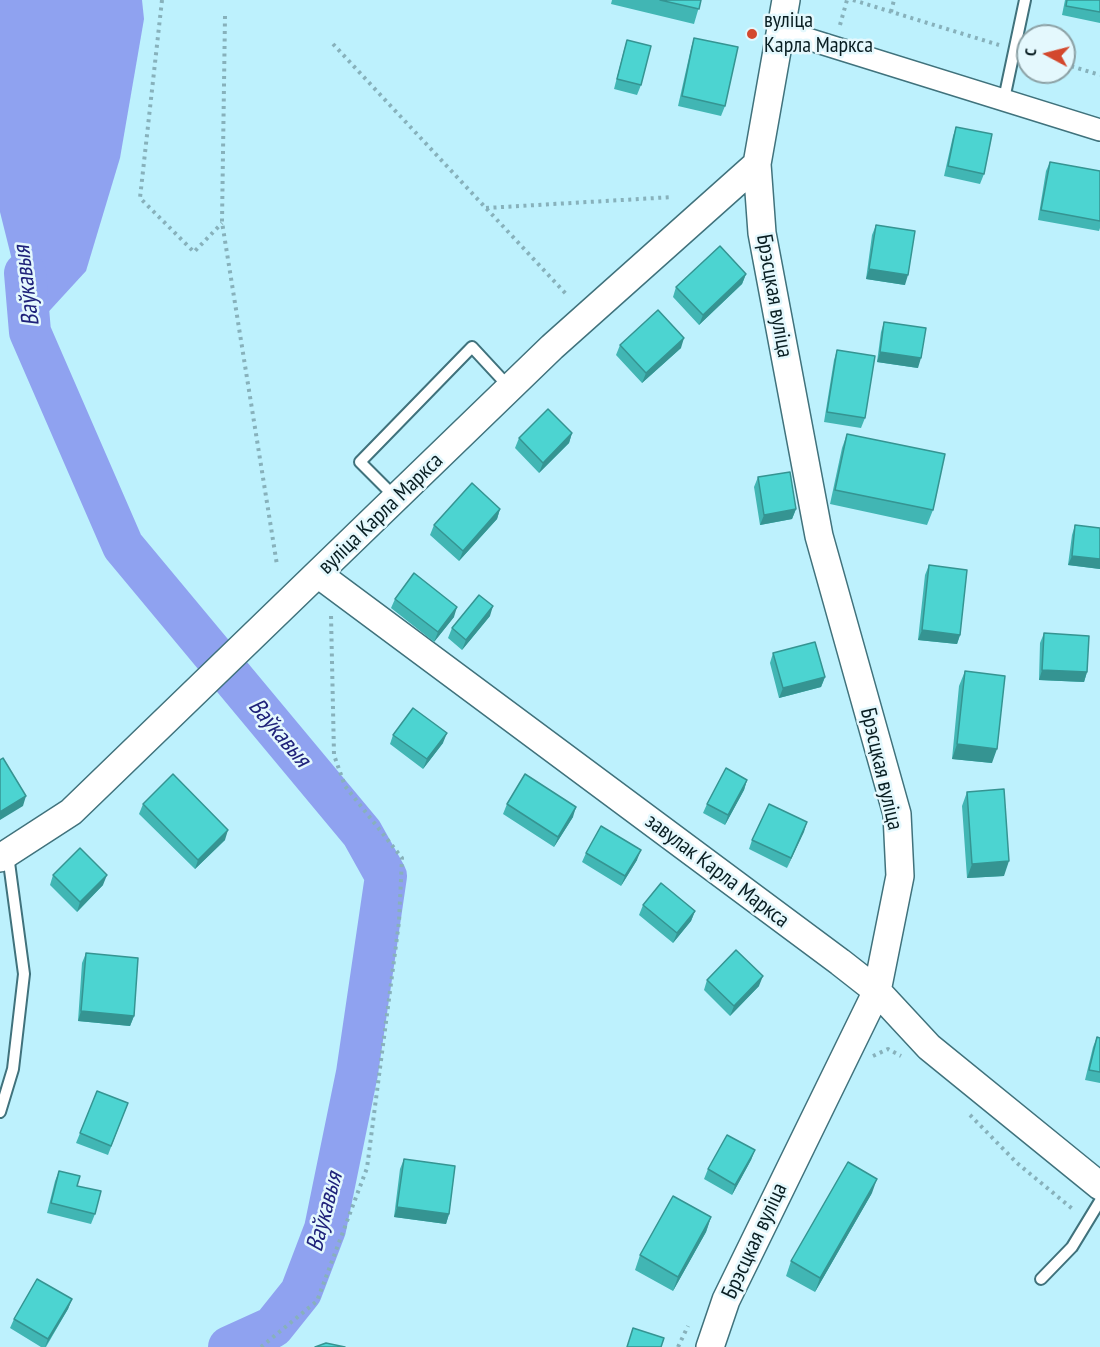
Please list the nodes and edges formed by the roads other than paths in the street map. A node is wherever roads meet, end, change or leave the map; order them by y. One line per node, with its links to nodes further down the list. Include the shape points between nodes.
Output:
1 (786, 0): 3 (street, Брэсцкая вуліца)
2 (1026, 0): 4 (lane)
3 (782, 31): 4 (street); 6 (street, Брэсцкая вуліца)
4 (1004, 99): 5 (street)
5 (1100, 130)
6 (757, 164): 7 (street, вуліца Карла Маркса, via 704,208); 11 (street, Брэсцкая вуліца, via 762,233 819,536 897,814 900,876)
7 (510, 388): 8 (street, вуліца Карла Маркса); 8 (lane, via 472,347 360,462)
8 (396, 498): 9 (street, вуліца Карла Маркса)
9 (318, 574): 10 (street, вуліца Карла Маркса, via 71,812); 11 (street, завулак Карла Маркса)
10 (4, 856): 12 (lane, via 24,974 13,1069)
11 (876, 991): 13 (street, завулак Карла Маркса, via 929,1047); 16 (street, Брэсцкая вуліца, via 726,1300)
12 (0, 1112)
13 (1100, 1186)
14 (1100, 1201): 15 (lane, via 1072,1247)
15 (1041, 1279)
16 (710, 1347)

